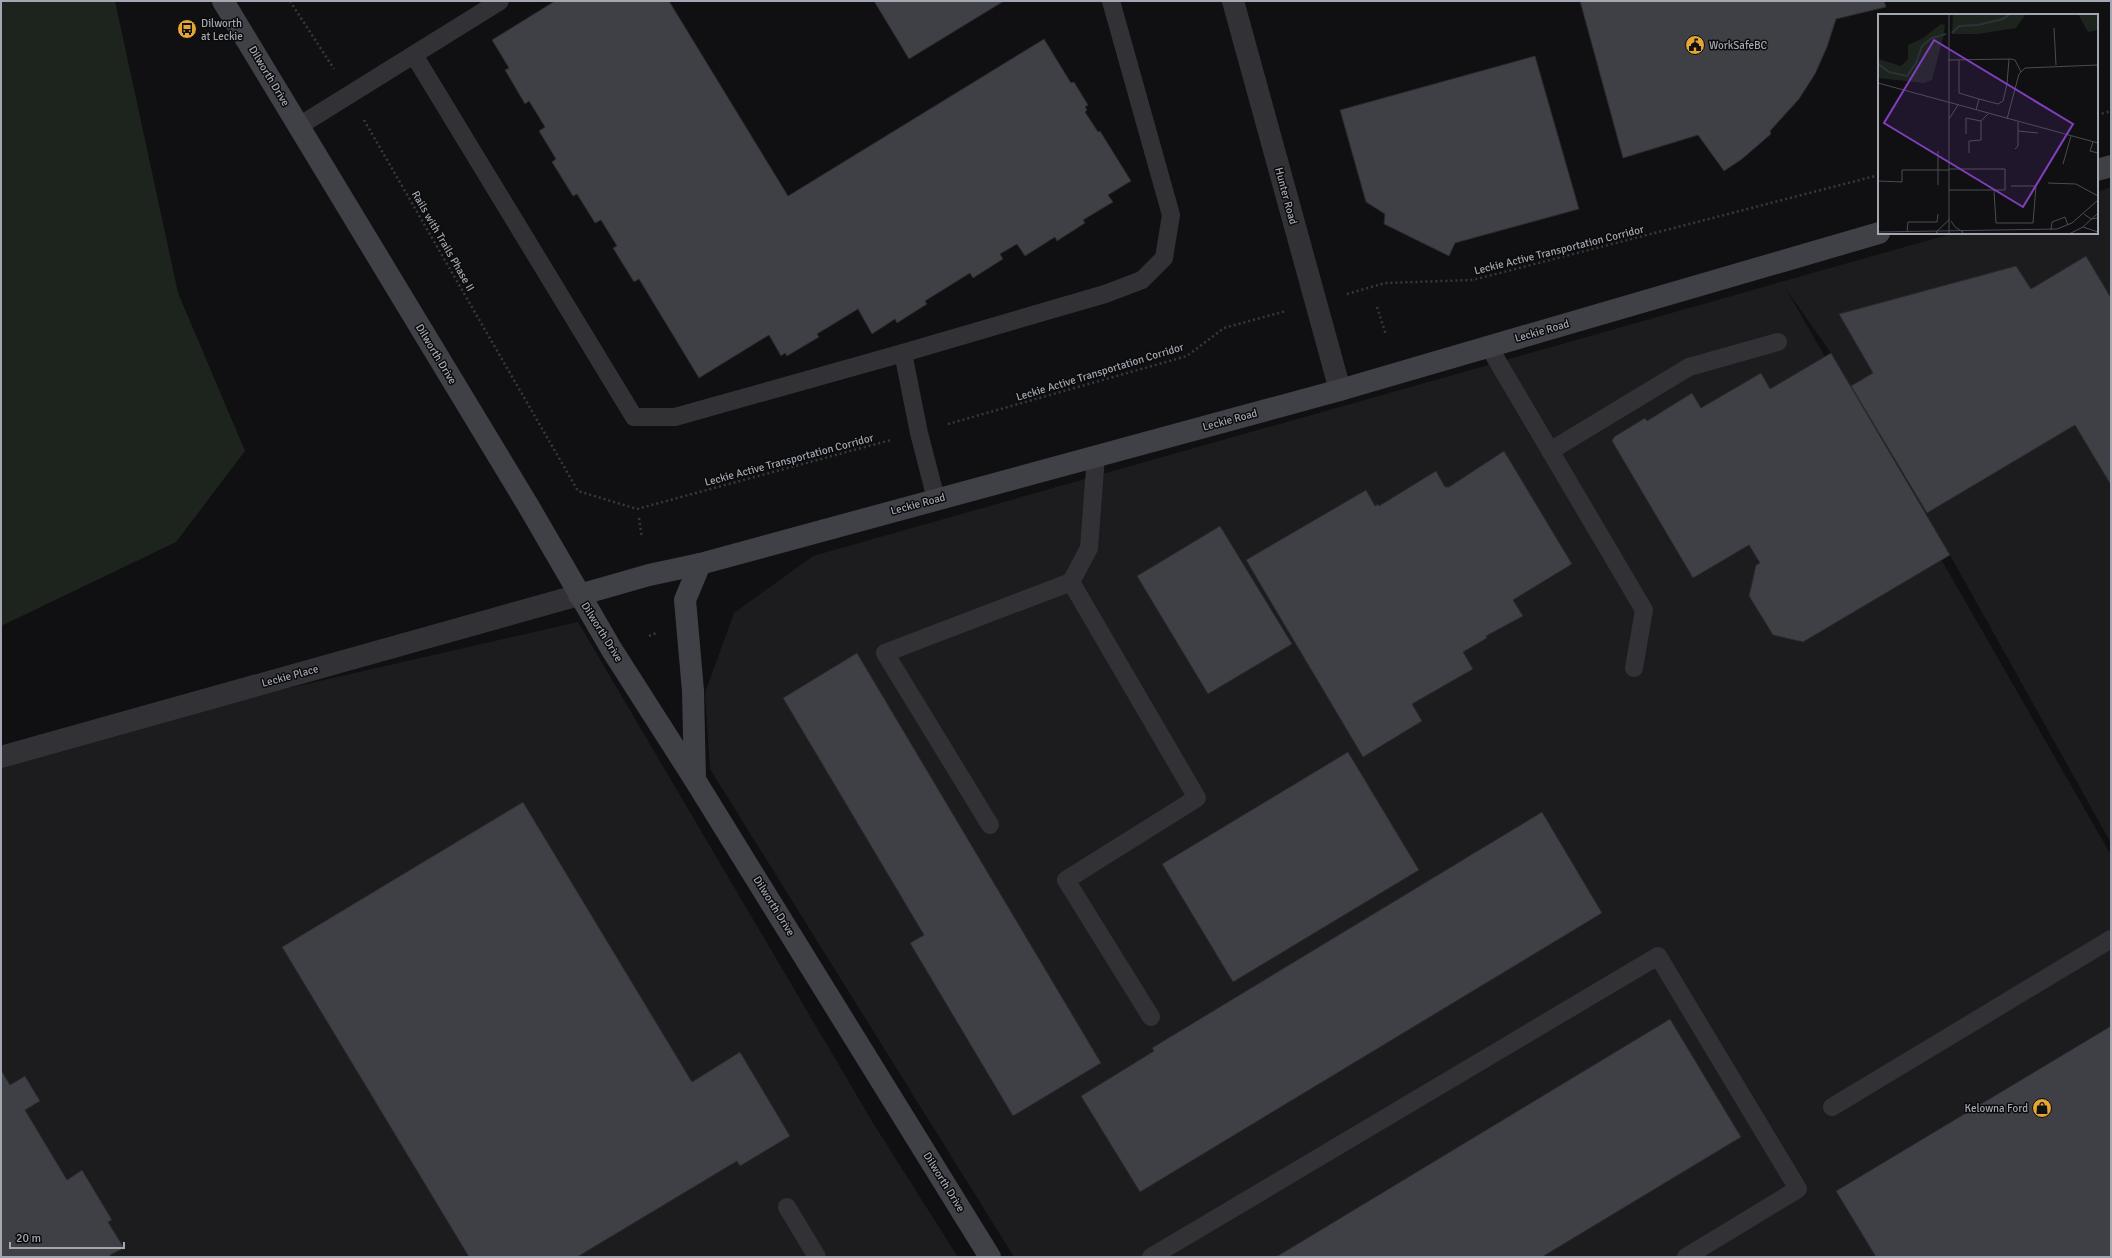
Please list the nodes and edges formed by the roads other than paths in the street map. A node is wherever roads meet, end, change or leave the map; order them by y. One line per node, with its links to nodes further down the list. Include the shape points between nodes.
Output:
1 (223, 1): 6 (main road, Dilworth Drive)
2 (500, 1): 5 (lane)
3 (1111, 1): 12 (lane, via 1171,215 1164,258 1142,280 1105,294)
4 (1233, 1): 13 (street, Hunter Road)
5 (414, 55): 6 (lane); 12 (lane, via 634,417 675,417)
6 (299, 126): 19 (main road, Dilworth Drive, via 529,507)
7 (2111, 166): 8 (main road)
8 (2098, 170)
9 (1878, 233): 11 (main road, Leckie Road)
10 (1778, 342): 14 (lane, via 1689,367)
11 (1489, 347): 13 (main road, Leckie Road); 14 (lane)
12 (903, 353): 16 (lane, via 919,433)
13 (1340, 390): 15 (main road, Leckie Road)
14 (1550, 450): 20 (lane, via 1644,610)
15 (1096, 456): 16 (main road, Leckie Road); 18 (lane, via 1089,548)
16 (936, 499): 17 (main road, Leckie Road)
17 (700, 564): 19 (main road, Leckie Road); 22 (main road, via 685,600 693,691)
18 (1071, 582): 23 (lane, via 885,653); 25 (lane, via 1198,798 1066,880)
19 (578, 594): 21 (street, Leckie Place); 22 (main road, Dilworth Drive)
20 (1634, 668)
21 (1, 757)
22 (696, 780): 29 (main road, Dilworth Drive)
23 (990, 826)
24 (2111, 939): 26 (lane)
25 (1151, 1017)
26 (1832, 1106)
27 (787, 1207): 28 (lane)
28 (817, 1257)
29 (990, 1257)
30 (1151, 1257): 31 (lane, via 1658,956 1798,1189)
31 (1686, 1257)

